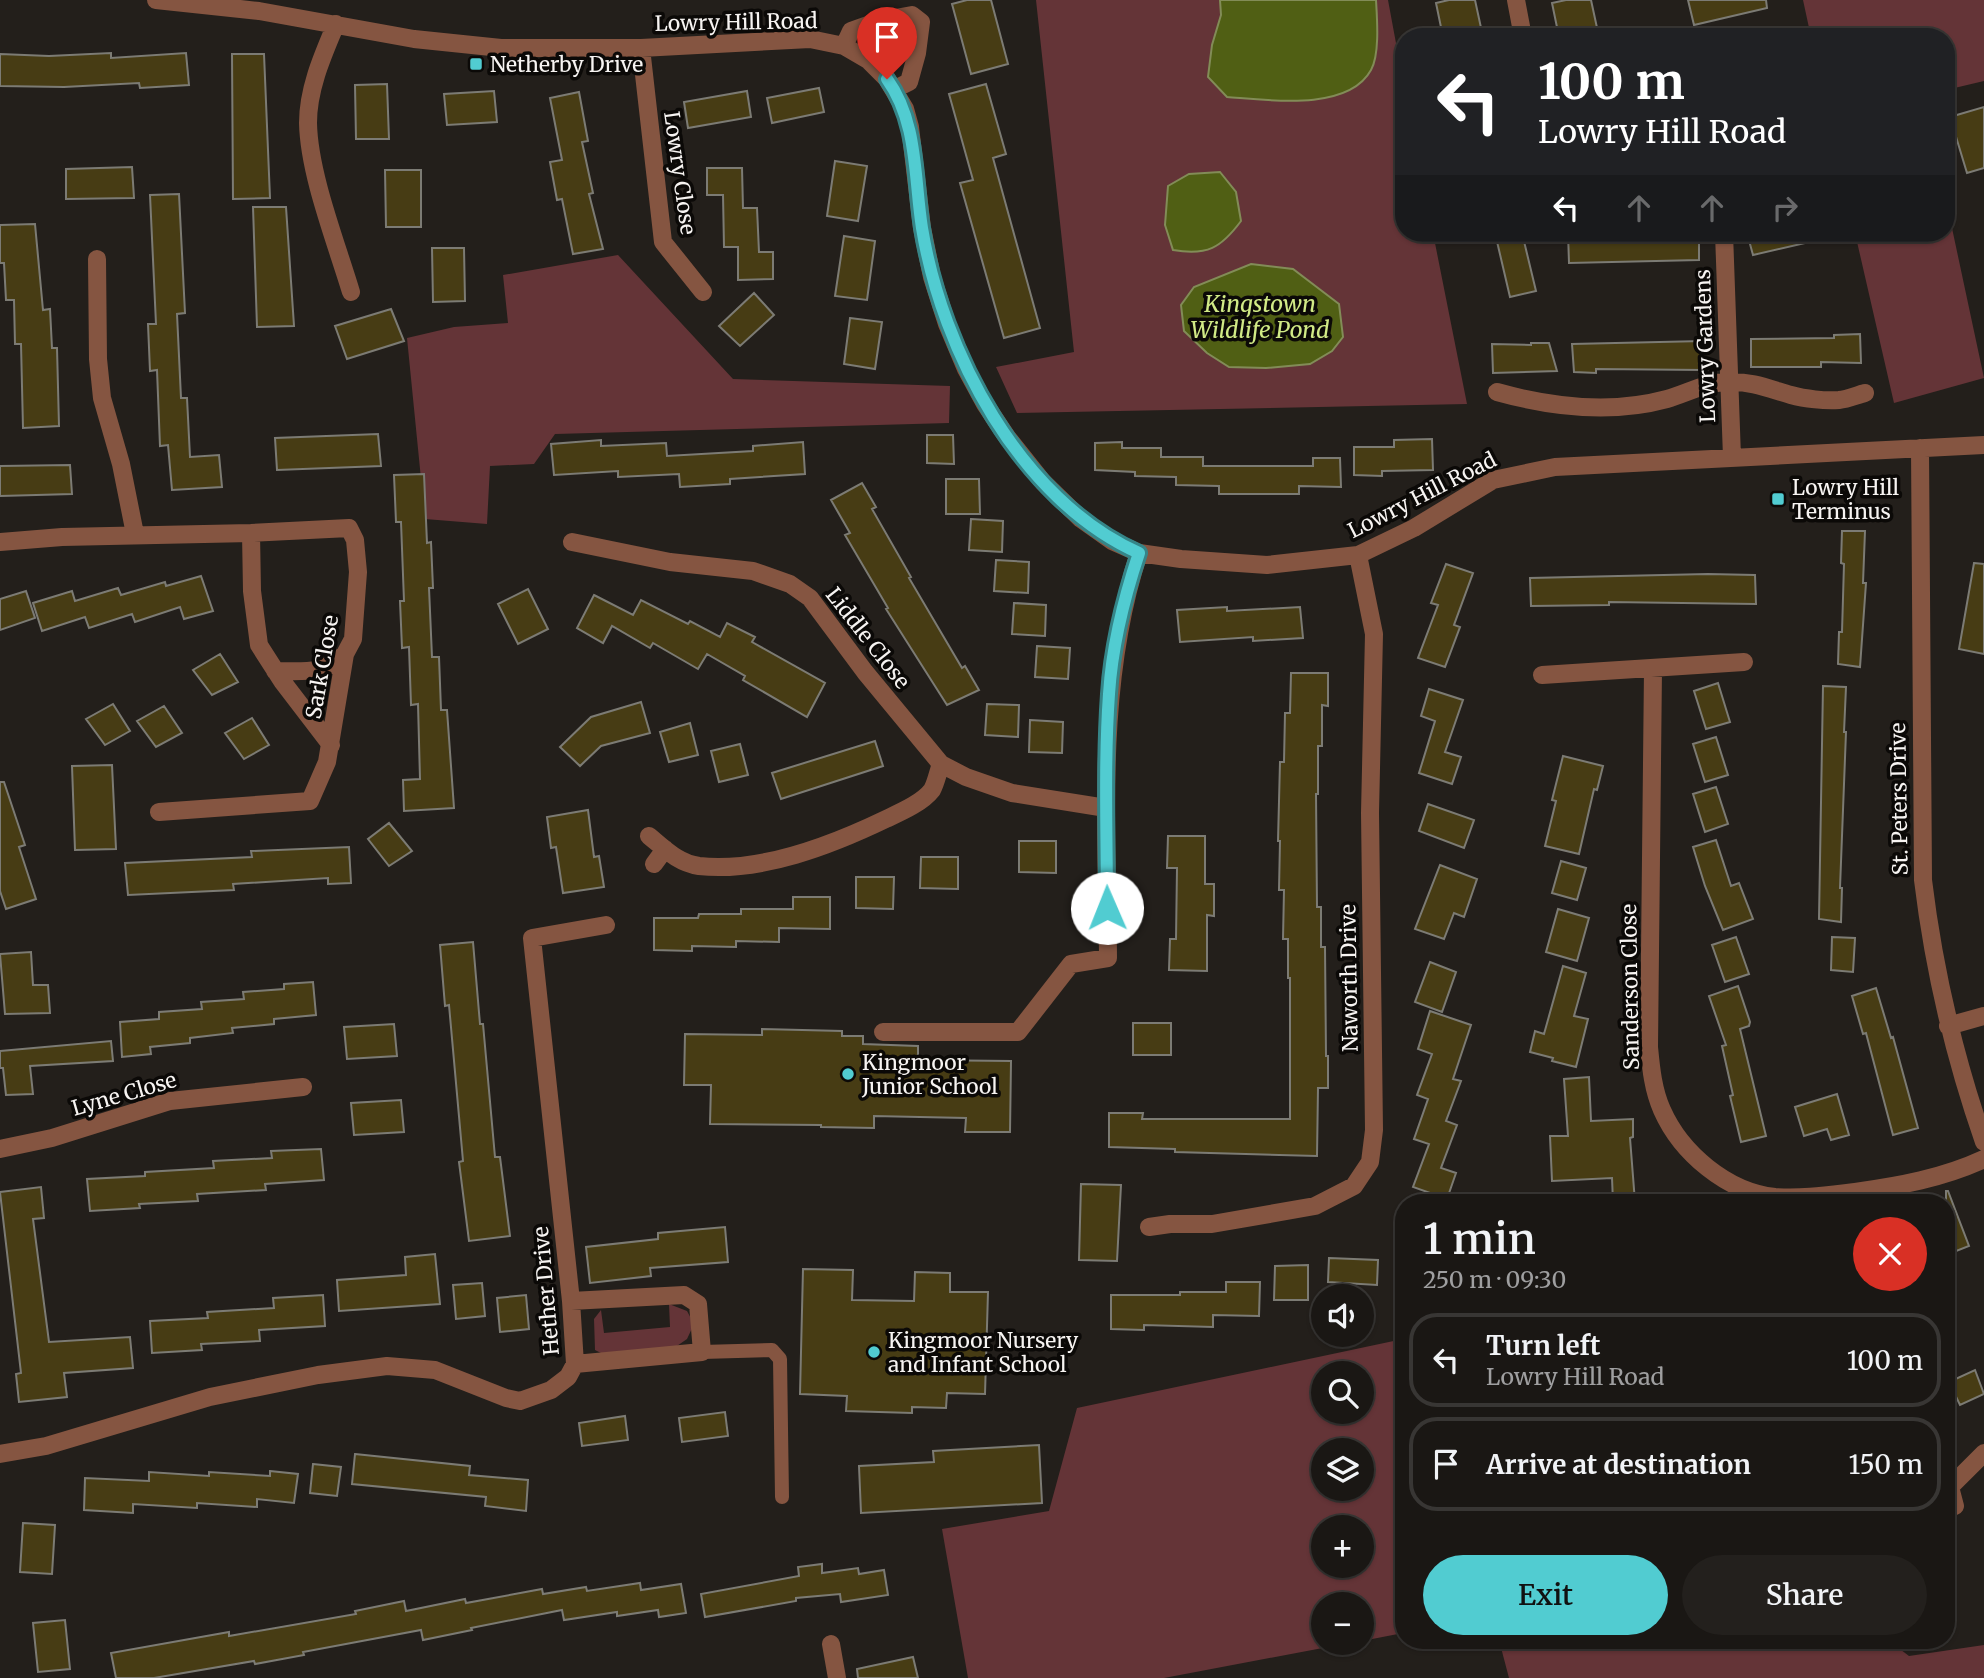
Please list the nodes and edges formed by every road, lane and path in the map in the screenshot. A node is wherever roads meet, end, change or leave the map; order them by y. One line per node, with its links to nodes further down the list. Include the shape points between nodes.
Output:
1 (156, 0): 3 (street, Lowry Hill Road)
2 (1516, 0): 4 (street)
3 (336, 24): 6 (street, Lowry Hill Road, via 414,39 501,48); 10 (street, via 319,65 308,122 312,161)
4 (1521, 28)
5 (844, 46): 6 (street, Lowry Hill Road, via 810,38); 7 (street, Lowry Hill Road, via 868,60); 7 (street, via 851,31 878,21 912,15 921,22 909,82)
6 (641, 48): 11 (street, Lowry Close, via 663,242)
7 (895, 89): 22 (street, Lowry Hill Road, via 910,127 932,276 966,369 985,404 1044,482 1081,519)
8 (1724, 242): 12 (street, Lowry Gardens)
9 (97, 259): 19 (street, via 102,398)
10 (351, 292)
11 (703, 292)
12 (1728, 382): 13 (street, via 1707,384 1666,399 1614,406 1528,401); 14 (street, via 1840,400); 17 (street, Lowry Gardens)
13 (1497, 392)
14 (1865, 393)
15 (1984, 445): 16 (street, Lowry Hill Road)
16 (1920, 448): 17 (street, Lowry Hill Road); 38 (street, St. Peters Drive, via 1923,880)
17 (1732, 457): 23 (street, Lowry Hill Road, via 1518,473 1493,480)
18 (251, 533): 19 (street, Sark Close); 24 (street, Sark Close, via 349,527 358,572 353,639); 27 (street, Sark Close, via 254,622 259,645)
19 (135, 534): 20 (street, Sark Close)
20 (0, 542)
21 (572, 542): 30 (street, Liddle Close, via 670,562 753,572 789,584 810,598)
22 (1139, 553): 23 (street, Lowry Hill Road, via 1268,565); 31 (street, via 1125,594 1109,693)
23 (1358, 555): 46 (street, Naworth Drive, via 1374,634 1370,813 1374,1130 1370,1162 1354,1186 1315,1206 1212,1224)
24 (345, 654): 27 (street, via 316,671); 29 (street, Sark Close)
25 (1744, 662): 26 (street)
26 (1653, 668): 28 (street); 44 (street, Sanderson Close, via 1651,1073 1661,1109 1692,1154 1718,1175)
27 (275, 671): 29 (street, Sark Close)
28 (1542, 675)
29 (331, 745): 32 (street, Sark Close, via 310,801)
30 (941, 764): 31 (street, Liddle Close, via 1012,793); 34 (street, via 931,791 908,809 806,852 767,862 699,866 677,860)
31 (1106, 808): 39 (street, via 1108,958 1071,964 1018,1032)
32 (159, 812)
33 (649, 836): 34 (street)
34 (665, 849): 35 (street)
35 (654, 864)
36 (606, 925): 47 (street, Hether Drive, via 532,938)
37 (1984, 1016): 38 (street)
38 (1948, 1026): 41 (street, St. Peters Drive)
39 (883, 1032)
40 (303, 1087): 42 (street, Lyne Close, via 170,1101 52,1138)
41 (1984, 1142)
42 (0, 1149)
43 (1984, 1159): 45 (street, Sanderson Close, via 1900,1186)
44 (1760, 1194)
45 (1835, 1194)
46 (1149, 1227)
47 (571, 1301): 48 (street, via 635,1302 684,1295 698,1304); 49 (street, Hether Drive)
48 (702, 1352): 49 (street); 53 (lane, via 772,1350 780,1359)
49 (575, 1364): 51 (street, Hether Drive, via 568,1377 551,1390 520,1401 435,1370 387,1366 318,1375 210,1397 46,1446)
50 (1984, 1453): 52 (street)
51 (0, 1454)
52 (1955, 1480)
53 (782, 1497)
54 (831, 1644): 55 (street)
55 (837, 1678)

